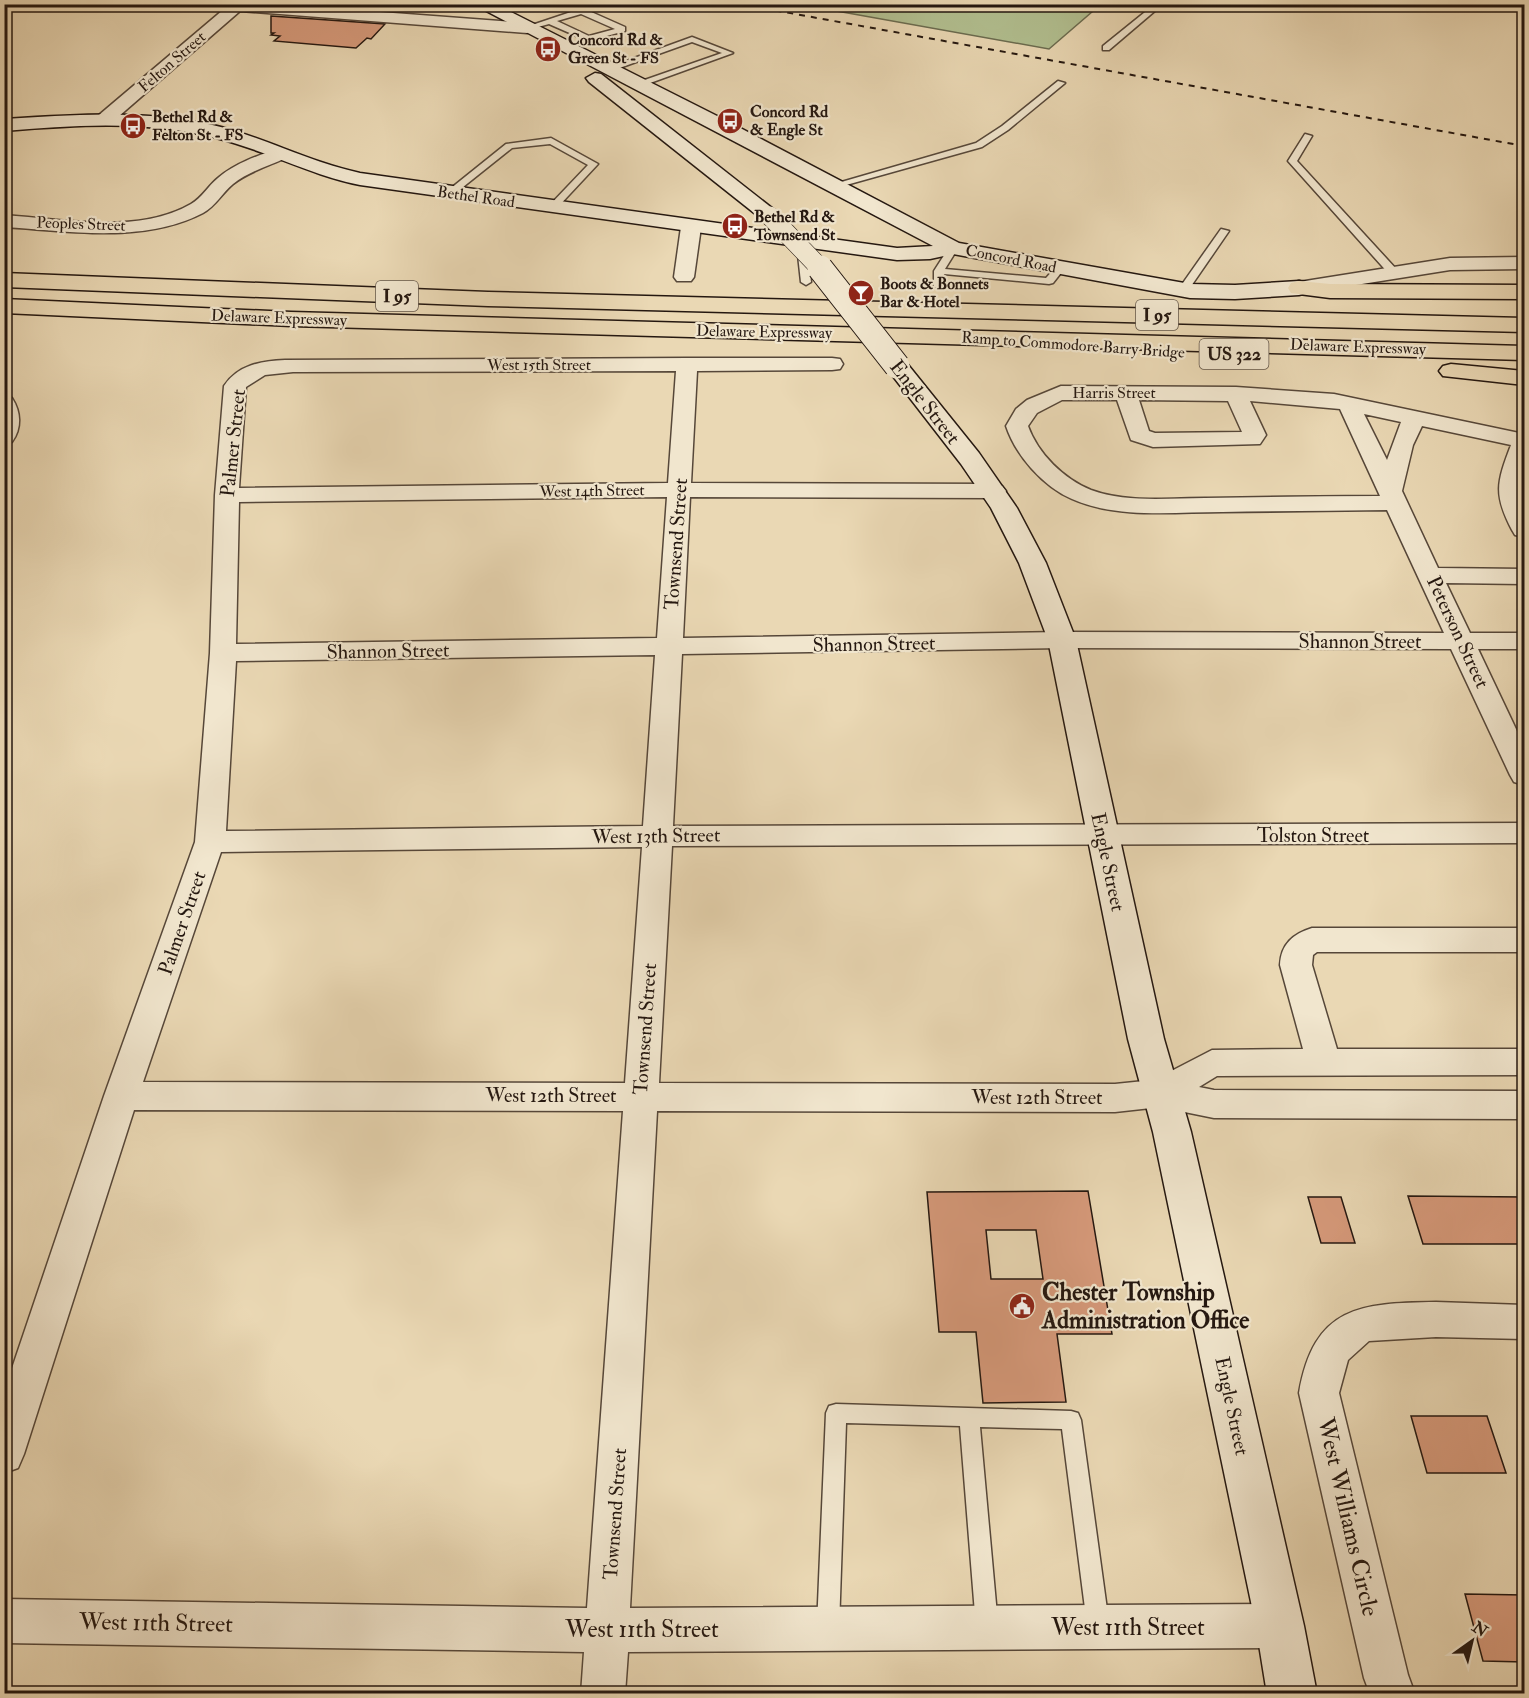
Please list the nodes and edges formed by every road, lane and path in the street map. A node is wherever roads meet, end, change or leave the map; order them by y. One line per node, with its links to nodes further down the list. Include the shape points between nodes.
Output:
1 (205, 4): 5 (street)
2 (481, 4): 7 (main road, Concord Road)
3 (604, 4): 6 (lane)
4 (1160, 4): 9 (lane)
5 (238, 6): 7 (street); 14 (street, Felton Street)
6 (582, 11): 8 (lane); 8 (lane, via 622,28 588,39)
7 (527, 28): 8 (main road, Concord Road)
8 (549, 31): 10 (main road, Concord Road); 17 (main road, Engle Street)
9 (1106, 48)
10 (608, 69): 12 (main road, Concord Road); 12 (lane, via 692,39 729,52)
11 (1061, 83): 21 (lane, via 979,145)
12 (639, 85): 13 (main road, Concord Road)
13 (688, 109): 16 (main road, Concord Road); 17 (main road, via 663,119)
14 (105, 119): 15 (main road, Bethel Road); 20 (main road, Bethel Road, via 200,129)
15 (4, 125)
16 (720, 125): 19 (main road, via 696,134); 21 (main road, Concord Road)
17 (661, 130): 19 (main road, Engle Street)
18 (1308, 136): 32 (lane, via 1292,161)
19 (687, 150): 59 (main road, Engle Street, bridge, via 771,216 820,268)
20 (280, 154): 22 (main road, Bethel Road, via 336,174); 24 (street, Peoples Street, via 223,183 212,198 196,209 158,221 119,227)
21 (836, 185): 28 (main road, Concord Road)
22 (450, 193): 23 (main road, Bethel Road); 23 (lane, via 509,146 551,141 594,164)
23 (552, 208): 25 (main road, Bethel Road)
24 (4, 221)
25 (691, 227): 27 (main road, Bethel Road); 33 (street)
26 (1224, 231): 38 (lane)
27 (802, 240): 28 (main road, Bethel Road, via 897,254); 35 (lane)
28 (953, 248): 30 (main road, Concord Road); 31 (lane)
29 (1524, 263): 32 (street, Concord Road, via 1474,262)
30 (1059, 268): 31 (lane, via 1049,281); 38 (main road, Concord Road)
31 (939, 271): 36 (lane)
32 (1402, 272): 37 (street, Concord Road); 39 (highway)
33 (684, 277)
34 (4, 280): 42 (highway, Delaware Expressway / I 95, via 303,293)
35 (806, 282)
36 (938, 285)
37 (1299, 288): 38 (main road, Concord Road); 39 (highway)
38 (1183, 290)
39 (1470, 292): 40 (highway)
40 (1524, 292)
41 (4, 306): 45 (highway, Delaware Expressway / I 95, via 291,319)
42 (790, 306): 43 (highway, via 999,303 1218,309); 44 (highway, Delaware Expressway / I 95)
43 (1524, 308)
44 (1524, 325)
45 (944, 336): 46 (highway, Delaware Expressway / I 95); 50 (highway, Ramp to Commodore Barry Bridge / US 322)
46 (1524, 353)
47 (687, 364): 48 (street, West 15th Street); 49 (street, West 15th Street, via 292,366 264,368); 58 (street, Townsend Street)
48 (832, 364)
49 (247, 375): 60 (street, Palmer Street, via 235,386)
50 (1524, 378)
51 (1126, 393): 52 (street, Harris Street); 52 (street, via 1139,435 1153,440 1252,439 1255,435); 61 (street, Harris Street, via 1072,392 1050,396 1020,417 1019,434 1057,482 1092,498 1172,505)
52 (1236, 394): 54 (street, Harris Street)
53 (4, 403): 56 (street, via 9,417)
54 (1349, 405): 55 (street, Harris Street); 61 (street, Peterson Street)
55 (1414, 418): 57 (street, Harris Street); 61 (street, via 1402,445)
56 (4, 437)
57 (1524, 441): 62 (street, via 1507,490 1510,505)
58 (679, 490): 59 (street, West 14th Street); 60 (street, West 14th Street); 68 (street, Townsend Street)
59 (994, 491): 65 (main road, Engle Street, via 1027,550)
60 (227, 495): 69 (street, Palmer Street)
61 (1393, 497): 63 (street, Peterson Street)
62 (1524, 530)
63 (1431, 575): 64 (street); 66 (street, Peterson Street)
64 (1524, 576)
65 (1062, 640): 66 (street, Shannon Street); 68 (street, Shannon Street); 72 (main road, Engle Street)
66 (1463, 641): 67 (street, Shannon Street); 70 (street, Peterson Street)
67 (1524, 641)
68 (669, 647): 69 (street, Shannon Street); 73 (street, Townsend Street)
69 (223, 653): 74 (street, Palmer Street)
70 (1524, 775)
71 (1524, 833): 72 (street, Tolston Street)
72 (1102, 835): 73 (street, West 13th Street); 78 (main road, Engle Street)
73 (658, 836): 74 (street, West 13th Street); 79 (street, Townsend Street)
74 (210, 842): 80 (street, Palmer Street)
75 (1524, 940): 77 (street, via 1312,940 1301,946 1296,965)
76 (1524, 1062): 77 (street, West 12th Street)
77 (1324, 1064): 78 (street, West 12th Street, via 1212,1063)
78 (1161, 1093): 79 (street, West 12th Street, via 1115,1098); 81 (street, West 12th Street, via 1214,1104); 86 (main road, Engle Street)
79 (641, 1095): 80 (street, West 12th Street); 90 (street, Townsend Street)
80 (121, 1096): 84 (street, Palmer Street)
81 (1524, 1105)
82 (1524, 1322): 93 (street, West Williams Circle, via 1380,1322 1355,1328 1338,1342 1323,1371 1319,1393)
83 (969, 1417): 87 (lane, via 1071,1420); 88 (lane, via 836,1413); 89 (lane)
84 (4, 1454)
85 (4, 1621): 90 (street, West 11th Street)
86 (1280, 1626): 87 (street, West 11th Street); 92 (main road, Engle Street)
87 (1098, 1627): 89 (street, West 11th Street)
88 (828, 1628): 89 (street, West 11th Street); 90 (street, West 11th Street)
89 (987, 1628)
90 (607, 1630): 91 (street, Townsend Street)
91 (603, 1694)
92 (1292, 1694)
93 (1393, 1694)

